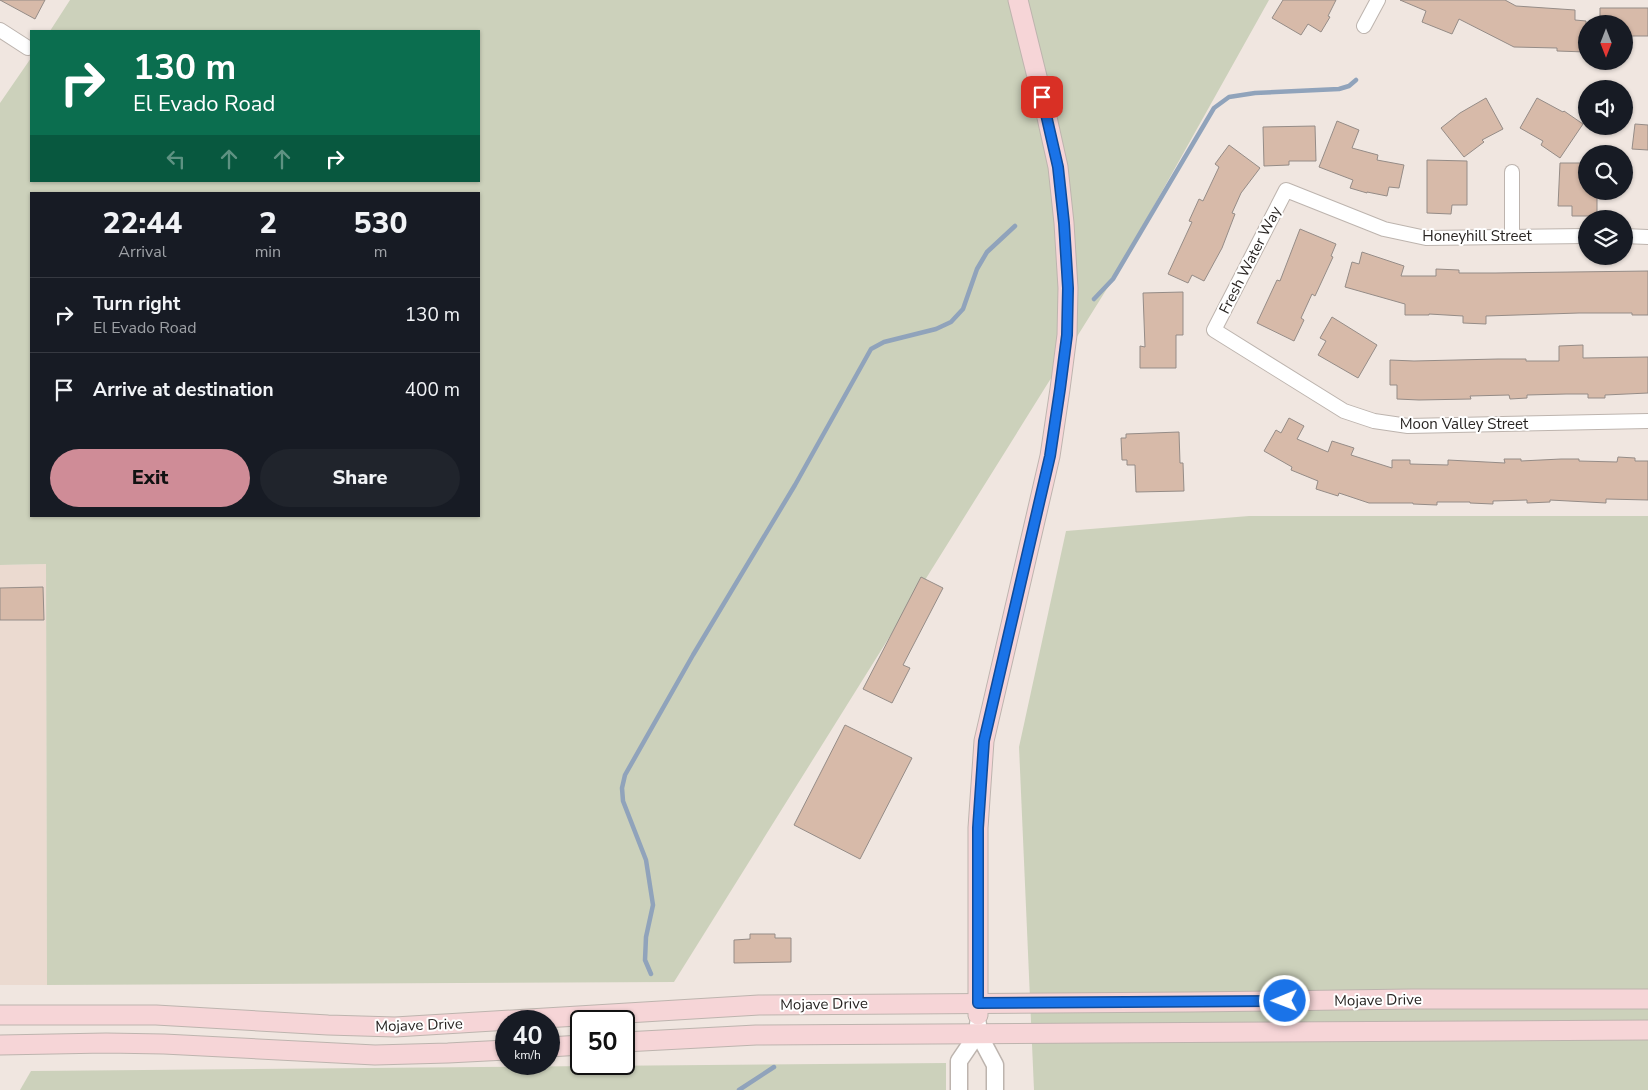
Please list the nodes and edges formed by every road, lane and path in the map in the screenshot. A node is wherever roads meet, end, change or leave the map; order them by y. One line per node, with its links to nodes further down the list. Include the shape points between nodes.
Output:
1 (1018, 0): 17 (main road, via 1058,167 1067,278 1067,335 1050,456 984,741 978,828)
2 (1378, 0): 3 (street)
3 (1364, 26)
4 (0, 30): 5 (street)
5 (28, 48)
6 (1512, 172): 10 (street)
7 (1286, 190): 10 (street, Honeyhill Street, via 1384,230 1426,238); 12 (street, Fresh Water Way)
8 (1578, 236): 10 (street, Honeyhill Street)
9 (1633, 236): 11 (street)
10 (1512, 237)
11 (1648, 237)
12 (1214, 330): 13 (street, Moon Valley Street, via 1344,411 1374,421 1408,426)
13 (1648, 421)
14 (1648, 999): 15 (main road, Mojave Drive)
15 (1285, 1001): 17 (main road, Mojave Drive); 19 (main road)
16 (0, 1015): 17 (main road, Mojave Drive, via 156,1015 395,1027 759,1005)
17 (978, 1017): 19 (main road, Mojave Drive); 20 (main road, Mojave Drive); 23 (street, via 959,1061); 24 (street, via 995,1065)
18 (1648, 1030): 19 (main road, Mojave Drive)
19 (1285, 1031)
20 (635, 1041)
21 (0, 1045): 22 (main road, Mojave Drive, via 164,1044 375,1055)
22 (495, 1051)
23 (959, 1090)
24 (995, 1090)

